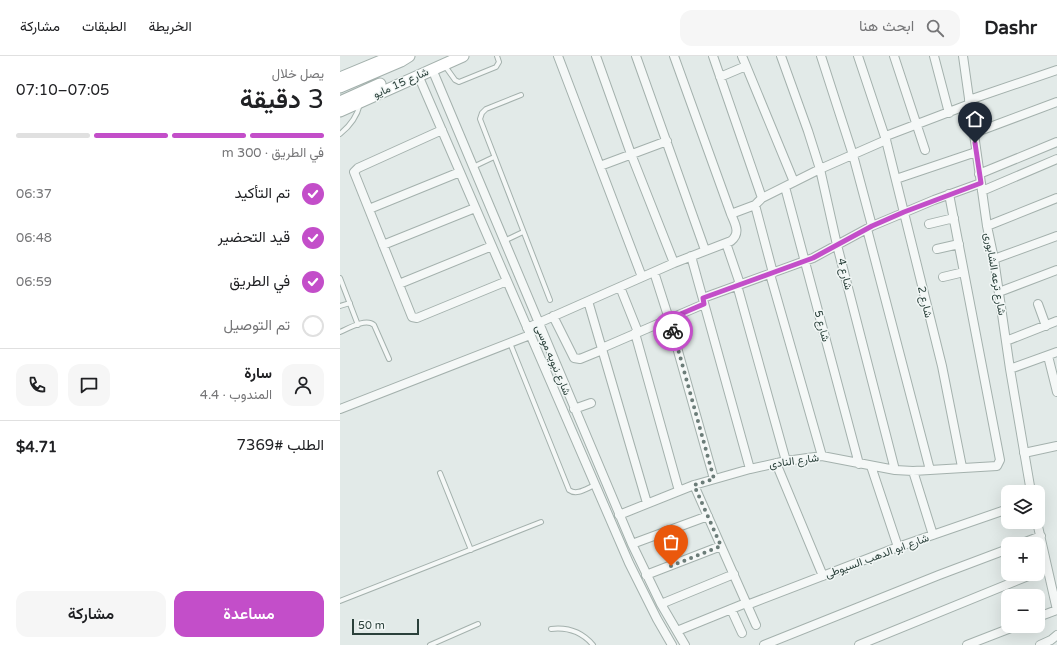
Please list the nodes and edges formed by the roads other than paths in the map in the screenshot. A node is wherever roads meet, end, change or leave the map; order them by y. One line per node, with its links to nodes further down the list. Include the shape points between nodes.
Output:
1 (393, 56): 21 (main road)
2 (409, 56): 23 (main road)
3 (463, 56): 17 (main road, شارع 15 مايو)
4 (497, 56): 17 (lane, via 499,62 496,67 459,82 454,80)
5 (558, 56): 44 (street)
6 (596, 56): 40 (street)
7 (636, 56): 36 (street)
8 (674, 56): 60 (street)
9 (713, 56): 22 (street)
10 (742, 56): 18 (street)
11 (781, 56): 46 (street, شارع 4)
12 (821, 56): 41 (street)
13 (858, 56): 35 (street, شارع 2)
14 (894, 56): 31 (street)
15 (934, 56): 30 (street)
16 (963, 56): 27 (street, شارع ترعه الشابورى)
17 (444, 64): 20 (main road, شارع 15 مايو)
18 (746, 66): 22 (street); 50 (street)
19 (1057, 70): 27 (street)
20 (425, 72): 25 (main road, شارع 15 مايو); 32 (street, شارع نبويه موسى); 45 (street, شارع نبويه موسى)
21 (341, 74)
22 (720, 77): 54 (street)
23 (340, 87)
24 (521, 95): 42 (lane, via 482,113 481,122)
25 (362, 97): 26 (main road); 29 (main road, شارع 15 مايو); 34 (lane, via 355,118)
26 (340, 102)
27 (970, 102): 30 (street); 33 (street, شارع ترعه الشابورى)
28 (1057, 102): 33 (street)
29 (340, 111)
30 (949, 113): 31 (street)
31 (917, 125): 35 (street); 38 (street)
32 (442, 130): 47 (street, شارع نبويه موسى); 58 (street, via 356,170 355,175)
33 (974, 133): 39 (street, شارع ترعه الشابورى)
34 (340, 134)
35 (886, 138): 41 (street); 49 (street, شارع 2)
36 (667, 141): 40 (street); 74 (street)
37 (1057, 142): 48 (street)
38 (925, 150)
39 (976, 152): 48 (street, شارع ترعه الشابورى); 49 (street)
40 (631, 154): 44 (street); 78 (street)
41 (853, 155): 46 (street); 64 (street)
42 (494, 157): 45 (lane); 65 (lane)
43 (1057, 159): 52 (street)
44 (600, 166): 83 (street)
45 (473, 167): 67 (street, شارع نبويه موسى)
46 (820, 170): 50 (street); 71 (street, شارع 4)
47 (460, 172): 57 (street, شارع نبويه موسى); 58 (street)
48 (979, 174): 52 (street, شارع ترعه الشابورى)
49 (896, 179): 59 (street, شارع 2)
50 (794, 182): 51 (street)
51 (785, 187): 54 (street); 77 (street, شارع 5)
52 (981, 187): 53 (street); 63 (street, شارع ترعه الشابورى)
53 (949, 194): 59 (street); 61 (street)
54 (762, 198): 56 (street)
55 (1057, 198): 63 (street)
56 (755, 205): 60 (street); 82 (street)
57 (475, 208): 70 (street); 72 (street, شارع نبويه موسى)
58 (369, 209): 70 (street)
59 (904, 212): 64 (street); 124 (street, شارع 2, via 942,366)
60 (731, 214): 68 (street, via 737,233 735,238)
61 (954, 218): 62 (street); 69 (street)
62 (929, 224)
63 (987, 226): 76 (street, شارع ترعه الشابورى)
64 (869, 228): 71 (street); 127 (street)
65 (523, 232): 67 (lane); 91 (lane)
66 (1057, 236): 76 (street)
67 (504, 241): 100 (street, شارع نبويه موسى)
68 (726, 243): 74 (street); 88 (street)
69 (959, 244): 73 (street); 81 (street)
70 (383, 245): 87 (street)
71 (837, 245): 77 (street); 126 (street, شارع 4)
72 (492, 246): 86 (street, شارع نبويه موسى); 87 (street)
73 (937, 249)
74 (705, 250): 75 (street)
75 (691, 256): 78 (street); 93 (street)
76 (994, 259): 90 (street, شارع ترعه الشابورى)
77 (805, 262): 82 (street); 122 (street, شارع 5)
78 (674, 263): 80 (street)
79 (1057, 270): 90 (street)
80 (654, 272): 83 (street); 98 (street)
81 (964, 272): 84 (street); 124 (street, شارع النادى, via 1000,460 994,467)
82 (772, 273): 88 (street); 119 (street)
83 (642, 277): 89 (street)
84 (943, 277)
85 (340, 278): 94 (lane)
86 (507, 281): 87 (street, via 416,318 412,317); 104 (street, شارع نبويه موسى)
87 (399, 284)
88 (739, 285): 93 (street); 120 (street)
89 (620, 287): 92 (street); 105 (street)
90 (999, 292): 106 (street, شارع ترعه الشابورى)
91 (550, 300)
92 (588, 301): 97 (street); 108 (street)
93 (704, 301): 98 (street); 125 (street)
94 (350, 303): 96 (lane); 101 (lane)
95 (1038, 304): 102 (street)
96 (340, 306)
97 (553, 316): 100 (street); 108 (street, via 574,358 580,359)
98 (669, 319): 105 (street); 130 (street)
99 (1057, 322): 102 (street)
100 (538, 323): 104 (street); 116 (street, شارع نبويه موسى)
101 (358, 325): 103 (lane); 111 (lane, via 368,322 374,325)
102 (1046, 326): 106 (street)
103 (340, 332)
104 (528, 332): 107 (street); 131 (street, شارع نبويه موسى)
105 (636, 333): 108 (street); 134 (street)
106 (1006, 341): 112 (street, شارع ترعه الشابورى)
107 (510, 343): 115 (street); 131 (lane, via 569,490 578,493)
108 (602, 349): 135 (street)
109 (1057, 352): 110 (street)
110 (1048, 356): 112 (street); 113 (street)
111 (389, 358)
112 (1010, 369): 118 (street, شارع ترعه الشابورى)
113 (1057, 392)
114 (591, 403): 116 (street)
115 (340, 409)
116 (574, 409): 137 (street, شارع نبويه موسى)
117 (1057, 446): 118 (street)
118 (1024, 453): 133 (street, شارع ترعه الشابورى)
119 (822, 456): 120 (street, شارع النادى); 122 (street, شارع النادى)
120 (786, 461): 121 (street, شارع النادى)
121 (776, 463): 125 (street, شارع النادى); 152 (street)
122 (859, 464): 123 (street, شارع النادى)
123 (872, 466): 126 (street, شارع النادى); 145 (street)
124 (962, 467): 127 (street, شارع النادى)
125 (750, 469): 130 (street, شارع النادى)
126 (895, 470): 128 (street, شارع النادى)
127 (930, 470): 128 (street, شارع النادى)
128 (913, 471): 141 (street)
129 (440, 473): 146 (lane)
130 (714, 479): 132 (street, شارع النادى)
131 (595, 485): 170 (street, شارع نبويه موسى, via 636,579)
132 (694, 485): 134 (street, شارع النادى); 138 (street)
133 (1030, 485)
134 (679, 491): 135 (street, شارع النادى)
135 (647, 503): 137 (street, شارع النادى)
136 (1001, 511): 141 (street, شارع ابو الدهب السيوطى)
137 (619, 515): 143 (street, شارع نبويه موسى)
138 (708, 516): 143 (street); 144 (street)
139 (541, 522): 146 (lane)
140 (1039, 529): 142 (street)
141 (933, 535): 145 (street, شارع ابو الدهب السيوطى)
142 (1041, 536): 148 (street)
143 (632, 544): 151 (street, شارع نبويه موسى)
144 (721, 546): 150 (street); 151 (street)
145 (898, 547): 152 (street, شارع ابو الدهب السيوطى)
146 (471, 550): 155 (lane)
147 (1001, 552): 172 (street)
148 (1048, 568): 149 (street); 154 (street)
149 (1045, 569)
150 (734, 574): 156 (street); 157 (street)
151 (646, 575): 156 (street, شارع نبويه موسى)
152 (823, 576): 157 (street, شارع ابو الدهب السيوطى)
153 (1016, 581): 173 (street)
154 (1055, 597): 159 (street)
155 (340, 602)
156 (661, 604): 164 (street, شارع نبويه موسى)
157 (746, 604): 158 (street, شارع ابو الدهب السيوطى); 162 (street)
158 (731, 609): 164 (street, شارع ابو الدهب السيوطى); 166 (street)
159 (1057, 610): 160 (street)
160 (1045, 615)
161 (478, 624): 168 (lane)
162 (756, 625)
163 (551, 629): 169 (lane, via 575,631)
164 (676, 631): 171 (street, شارع نبويه موسى)
165 (1001, 632): 174 (street)
166 (742, 633)
167 (1057, 635): 175 (street)
168 (430, 645)
169 (593, 645)
170 (672, 645)
171 (685, 645)
172 (764, 645)
173 (859, 645)
174 (967, 645)
175 (1040, 645)

